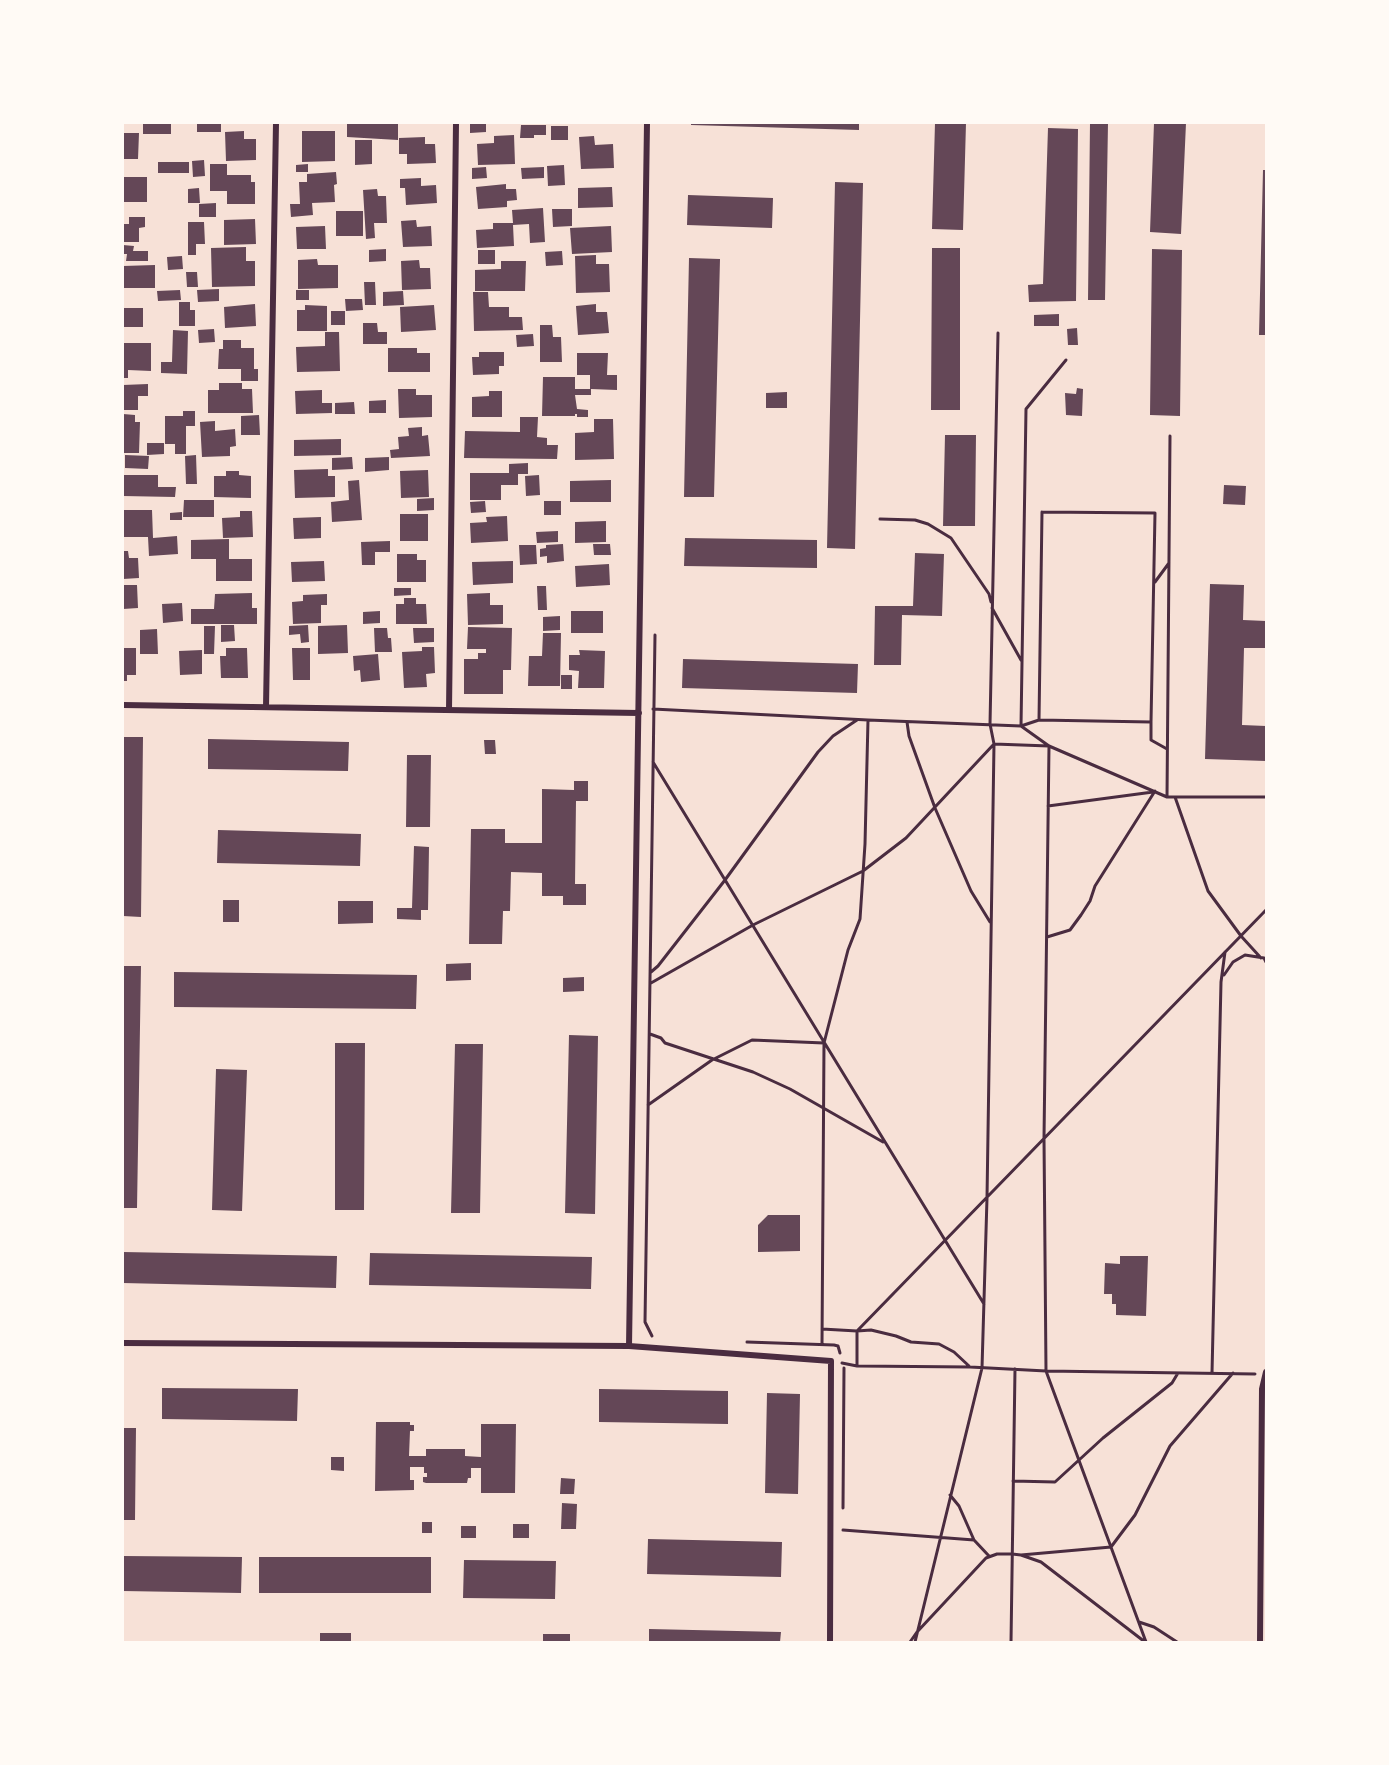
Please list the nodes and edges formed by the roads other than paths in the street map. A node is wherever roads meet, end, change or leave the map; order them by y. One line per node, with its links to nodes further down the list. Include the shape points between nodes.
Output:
1 (276, 123): 5 (street)
2 (456, 123): 6 (street)
3 (647, 123): 7 (street)
4 (123, 705): 5 (street)
5 (266, 707): 6 (street)
6 (449, 710): 7 (street)
7 (639, 713): 9 (street)
8 (123, 1343): 9 (street)
9 (629, 1346): 11 (street, via 831,1361)
10 (1265, 1373): 12 (street)
11 (830, 1642)
12 (1260, 1642)

